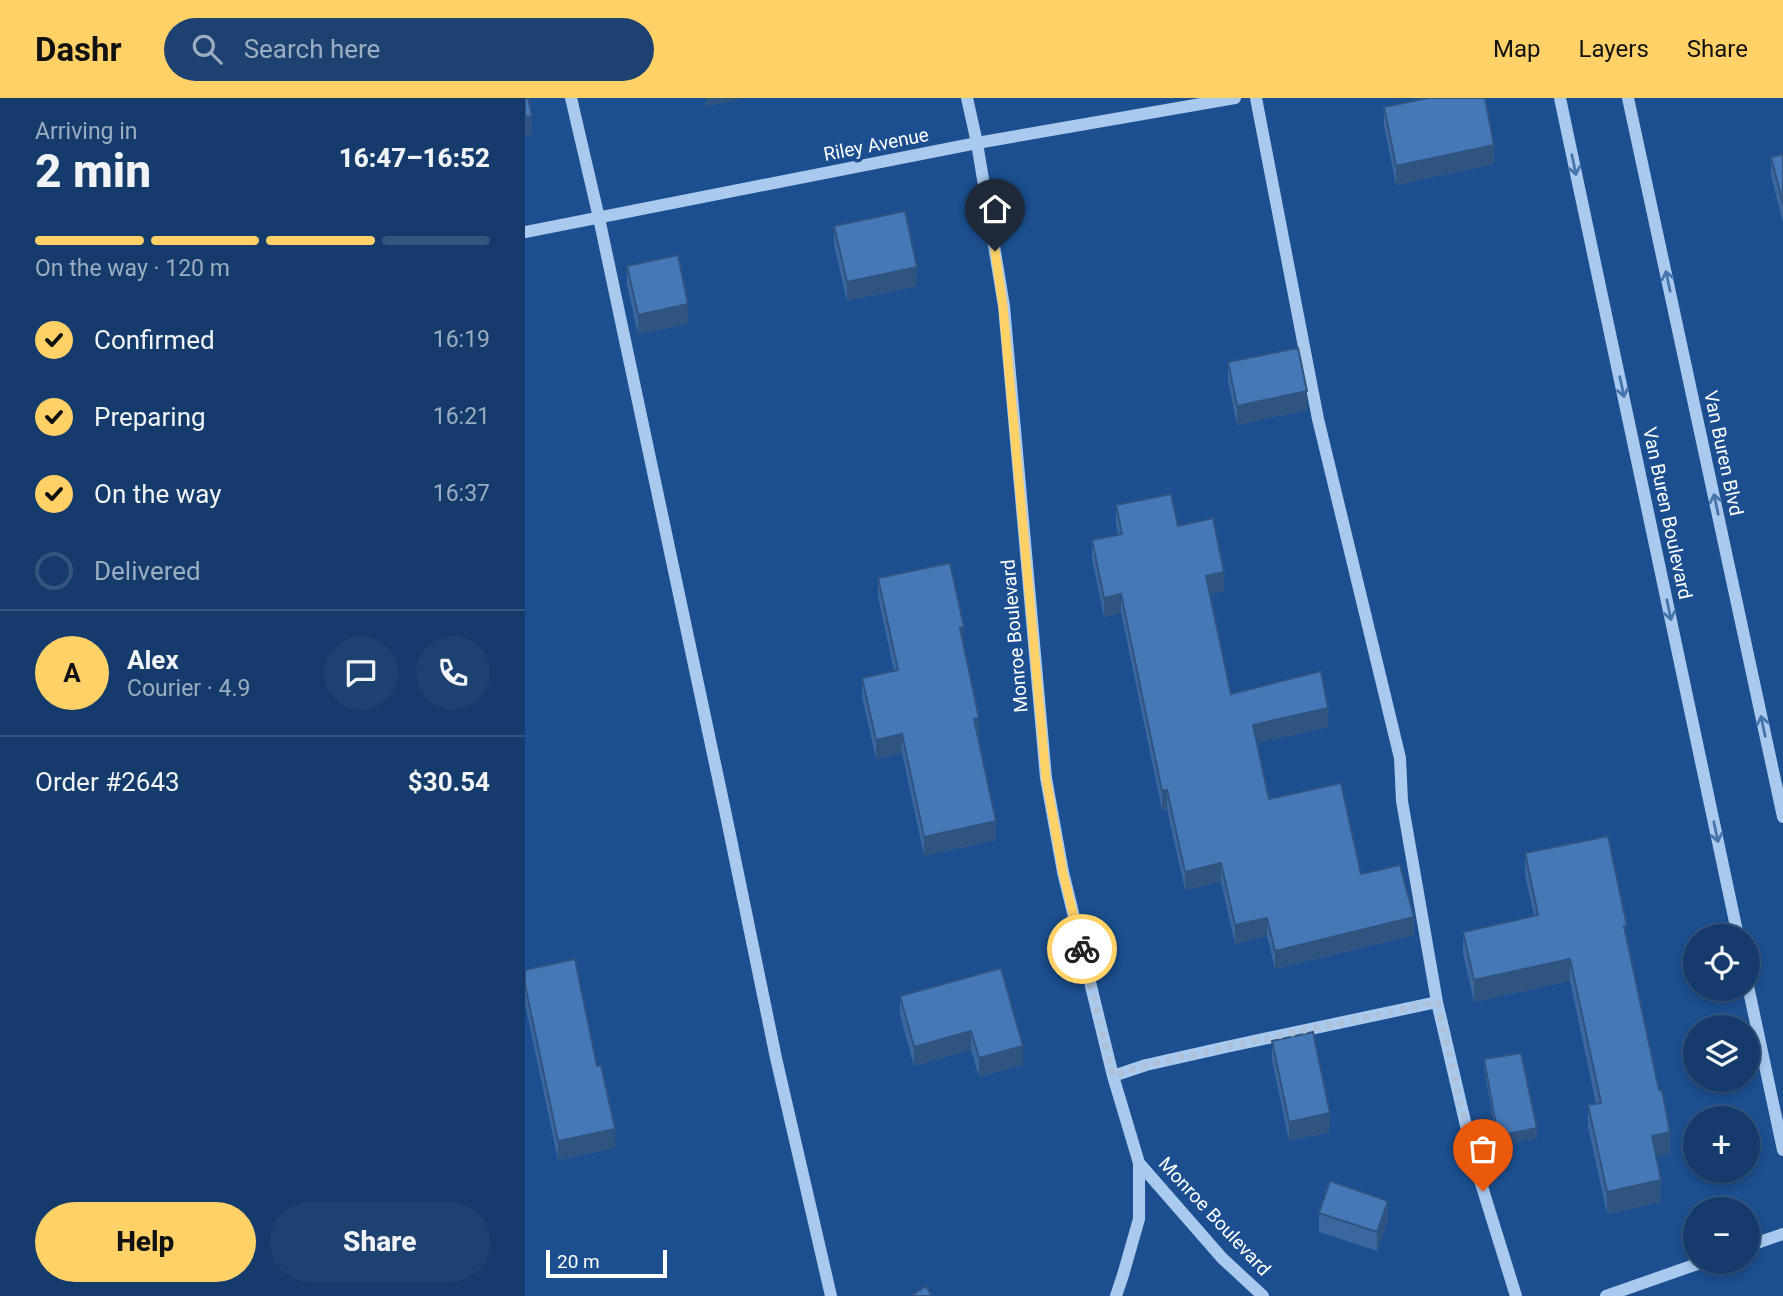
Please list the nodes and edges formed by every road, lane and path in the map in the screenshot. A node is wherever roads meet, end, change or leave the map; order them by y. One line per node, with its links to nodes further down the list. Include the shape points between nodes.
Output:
1 (572, 98): 8 (street)
2 (967, 98): 7 (street, Monroe Boulevard)
3 (1235, 98): 7 (street, Riley Avenue)
4 (1256, 98): 13 (street, via 1318,419 1400,758 1402,800)
5 (1560, 98): 11 (street, Van Buren Boulevard, one-way to 11)
6 (1628, 98): 10 (street, Van Buren Blvd, one-way to 6)
7 (977, 143): 8 (street, Riley Avenue); 14 (street, Monroe Boulevard, via 1003,306 1046,778 1063,873)
8 (599, 218): 9 (street, Riley Avenue); 20 (street, via 776,1058)
9 (525, 232)
10 (1783, 817)
11 (1735, 924)
12 (1751, 1001): 15 (street)
13 (1437, 1002): 14 (street); 23 (street, via 1475,1164)
14 (1113, 1076): 16 (street, Monroe Boulevard)
15 (1783, 1150)
16 (1139, 1163): 21 (street, Monroe Boulevard, via 1139,1220); 22 (street, Monroe Boulevard, via 1222,1258)
17 (1783, 1234): 18 (street)
18 (1760, 1242)
19 (1683, 1269): 24 (street)
20 (831, 1296)
21 (1116, 1296)
22 (1263, 1296)
23 (1516, 1296)
24 (1606, 1296)

